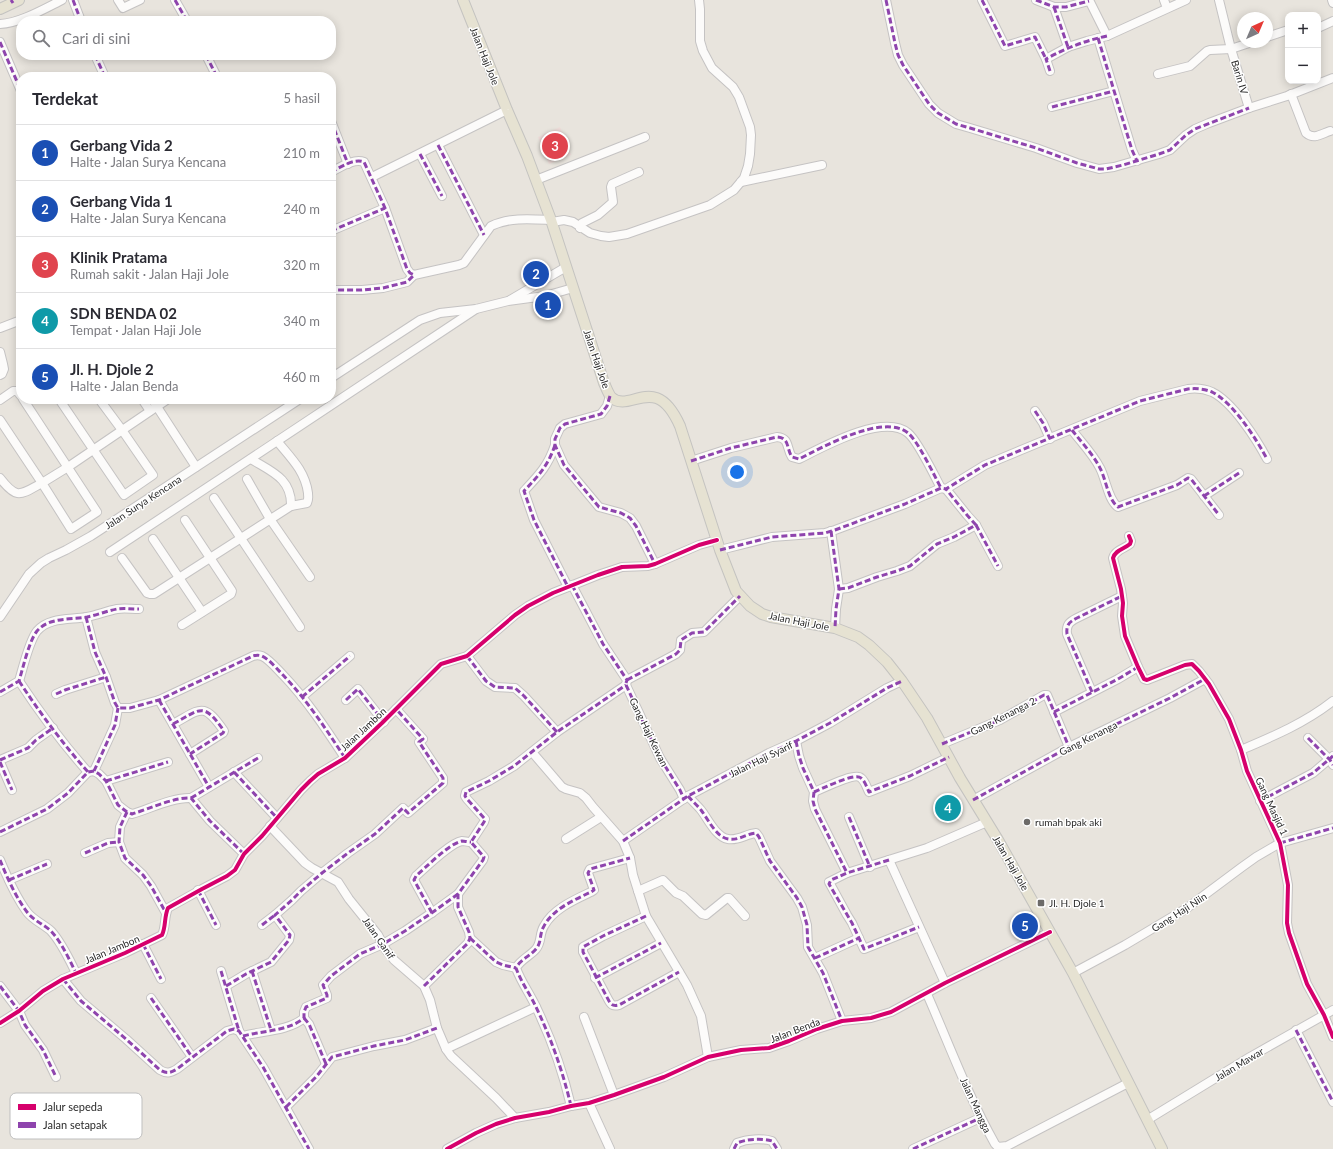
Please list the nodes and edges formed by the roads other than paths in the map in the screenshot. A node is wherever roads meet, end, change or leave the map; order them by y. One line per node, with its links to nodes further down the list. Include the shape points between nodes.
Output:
1 (62, 0): 21 (street)
2 (73, 0): 22 (street)
3 (118, 0): 4 (street, via 123,8)
4 (140, 0)
5 (175, 0): 23 (street)
6 (463, 0): 51 (main road, Jalan Haji Jole)
7 (699, 0): 64 (street, via 702,51 712,68 730,84 739,97 750,127 750,154)
8 (886, 0): 57 (street, via 903,65 929,104 947,120 1099,169)
9 (982, 0): 36 (street, via 1005,46 1035,37)
10 (1036, 0): 18 (street)
11 (1164, 0): 19 (street)
12 (1186, 0): 19 (street)
13 (1219, 0): 35 (street, Barin IV)
14 (1332, 0): 17 (street)
15 (15, 1): 20 (main road)
16 (1089, 1): 18 (street, via 1066,7); 30 (street)
17 (1333, 3)
18 (1054, 7): 33 (street)
19 (1168, 8): 30 (street)
20 (0, 9)
21 (27, 16)
22 (79, 16)
23 (184, 16)
24 (16, 20): 26 (street)
25 (1333, 22): 27 (street)
26 (0, 24)
27 (1321, 27)
28 (1285, 31): 29 (street)
29 (1273, 35)
30 (1107, 36): 31 (street)
31 (1098, 38): 33 (street); 47 (street)
32 (0, 42): 43 (street)
33 (1068, 47): 36 (street)
34 (1237, 47): 35 (street)
35 (1231, 49): 42 (street, via 1207,51 1190,66); 50 (street, Barin IV)
36 (1046, 59): 39 (street)
37 (97, 60): 40 (street)
38 (208, 60): 41 (street)
39 (1050, 71)
40 (103, 72)
41 (214, 72)
42 (1158, 74)
43 (16, 79)
44 (1321, 80): 45 (street)
45 (1332, 80)
46 (1311, 84): 48 (street)
47 (1114, 91): 49 (street); 57 (street)
48 (1291, 94): 50 (street); 52 (street, via 1306,133 1313,137)
49 (1052, 108)
50 (1249, 108): 57 (street, via 1195,129 1170,150)
51 (507, 110): 55 (street); 63 (main road, Jalan Haji Jole)
52 (1330, 131)
53 (336, 134): 58 (street)
54 (645, 138): 63 (street)
55 (438, 145): 56 (street); 70 (street)
56 (420, 154): 62 (street); 65 (street)
57 (1137, 161)
58 (348, 164): 60 (street); 62 (street, via 364,162)
59 (822, 165): 64 (street)
60 (336, 170)
61 (639, 172): 68 (street, via 612,184 613,202 598,215 582,223)
62 (372, 177): 66 (street)
63 (536, 180): 67 (main road, Jalan Haji Jole)
64 (741, 182): 68 (street, via 734,190 710,205 627,234 601,236)
65 (442, 196)
66 (385, 208): 69 (street); 72 (street, via 407,269)
67 (552, 221): 68 (street, via 573,222); 70 (street, via 517,219 498,223 491,226); 71 (main road, Jalan Haji Jole)
68 (580, 228)
69 (336, 230)
70 (484, 236): 72 (street, via 464,263)
71 (566, 266): 73 (main road, Jalan Haji Jole); 75 (street)
72 (414, 276): 74 (street, via 407,282 383,288)
73 (573, 288): 75 (street, via 545,296); 83 (main road, Jalan Haji Jole)
74 (336, 290)
75 (508, 301): 76 (street)
76 (476, 309): 81 (street, via 440,314 420,320); 85 (street)
77 (16, 322): 78 (street)
78 (0, 328)
79 (0, 352): 80 (street, via 4,369)
80 (0, 375)
81 (336, 375)
82 (16, 391): 84 (street)
83 (610, 396): 101 (street, via 601,414 565,424 560,428); 105 (main road, Jalan Haji Jole, via 620,401 650,397 664,402 676,418)
84 (0, 400)
85 (336, 402)
86 (26, 404): 106 (street)
87 (62, 404): 102 (street)
88 (103, 404): 97 (street)
89 (148, 404): 94 (street)
90 (153, 404): 94 (street)
91 (161, 404): 94 (street)
92 (292, 404): 107 (street, Jalan Surya Kencana)
93 (333, 404): 100 (street)
94 (154, 409): 97 (street); 107 (street)
95 (1035, 411): 99 (street)
96 (0, 420): 111 (street)
97 (122, 430): 102 (street); 102 (street, via 153,475 124,495)
98 (1072, 430): 99 (street, Jalan Jambon); 104 (street, Jalan Jambon, via 1140,401 1195,388 1212,392 1227,404 1250,431); 113 (street, via 1100,468 1118,507 1177,485 1188,478)
99 (1050, 439): 112 (street, Jalan Jambon, via 985,465)
100 (277, 441): 103 (street); 115 (street, via 302,474 307,487 307,503)
101 (555, 445): 128 (street, via 564,465 599,507 630,518); 132 (street, Gang Haji Kewan, via 542,471 524,491 534,520)
102 (94, 450): 106 (street)
103 (250, 459): 115 (street, via 280,477 287,485); 125 (street)
104 (1267, 459)
105 (691, 461): 112 (street, via 777,437 786,440 792,457 799,458 835,440 883,426 894,427 901,428 913,438); 124 (main road, Jalan Haji Jole)
106 (68, 467): 111 (street); 111 (street, via 97,512 71,529)
107 (196, 467): 138 (street, Jalan Surya Kencana, via 91,536 41,563 29,574)
108 (1239, 473): 113 (street)
109 (0, 478): 111 (street, via 16,494 23,494)
110 (247, 479): 117 (street)
111 (42, 483)
112 (944, 488): 119 (street); 120 (street, Jalan Jambon)
113 (1204, 496): 116 (street)
114 (214, 498): 122 (street)
115 (291, 506): 117 (street)
116 (1219, 515)
117 (270, 519): 122 (street); 130 (street)
118 (185, 520): 127 (street)
119 (976, 525): 129 (street); 133 (street, via 937,544 910,566)
120 (831, 531): 124 (street, Jalan Jambon); 133 (street)
121 (1129, 536): 135 (street, via 1130,544 1112,558)
122 (240, 538): 127 (street); 141 (street)
123 (153, 539): 131 (street)
124 (718, 545): 128 (street, Jalan Jambon, via 699,545); 134 (main road, Jalan Haji Jole, via 733,586)
125 (110, 552)
126 (122, 558): 131 (street, via 150,594)
127 (210, 558): 131 (street); 137 (street, via 232,591)
128 (655, 564): 132 (street, Jalan Jambon, via 622,567)
129 (998, 566)
130 (310, 577)
131 (179, 578): 137 (street)
132 (570, 586): 144 (street, Jalan Jambon, via 528,606); 150 (street, Gang Haji Kewan)
133 (839, 589): 142 (street)
134 (740, 596): 142 (main road, Jalan Haji Jole, via 756,611 771,617); 150 (street, via 704,632 692,634 681,640 680,650 676,654)
135 (1122, 596): 145 (street, via 1125,636); 152 (street, via 1070,622 1066,629)
136 (139, 609): 139 (street, via 117,609)
137 (202, 612): 140 (street)
138 (0, 616)
139 (86, 617): 146 (street, via 95,652); 148 (street, via 66,618 49,623 37,632)
140 (182, 625)
141 (300, 627)
142 (835, 628): 149 (main road, Jalan Haji Jole, via 858,637 869,645)
143 (350, 656): 154 (street)
144 (467, 656): 159 (street, Jalan Jambon, via 441,664); 164 (street, via 486,681 495,687 515,688)
145 (1138, 667): 147 (street, Gang Masjid 1, via 1147,680 1192,664); 152 (street)
146 (106, 677): 153 (street); 158 (street)
147 (1205, 679): 168 (street, Gang Kenanga); 169 (street, Gang Masjid 1, via 1229,719)
148 (19, 681): 151 (street); 163 (street)
149 (902, 681): 166 (street, Jalan Haji Syarif); 167 (main road, Jalan Haji Jole)
150 (626, 683): 164 (street); 184 (street, Gang Haji Kewan, via 660,758)
151 (0, 692)
152 (1092, 692): 160 (street)
153 (56, 694)
154 (302, 697): 155 (street, via 272,664 258,655); 174 (street)
155 (159, 700): 158 (street, via 130,708); 162 (street)
156 (346, 700): 161 (street, via 358,689)
157 (1333, 701): 169 (street, via 1291,728)
158 (118, 708): 178 (street, via 115,725)
159 (396, 709): 161 (street, Jalan Jambon); 208 (street, via 423,739 419,742 443,778 443,783 408,813 403,808 375,834)
160 (1054, 712): 167 (street, Gang Kenanga 2, via 1047,696 1044,695 1000,720); 168 (street)
161 (384, 722): 174 (street, Jalan Jambon)
162 (173, 724): 171 (street); 171 (street, via 195,712 205,710 224,730 223,734)
163 (53, 728): 176 (street, via 28,748); 178 (street)
164 (557, 732): 170 (street)
165 (1308, 738): 175 (street)
166 (796, 741): 183 (street, via 803,768); 184 (street, Jalan Haji Syarif, via 768,753)
167 (942, 744): 172 (main road, Jalan Haji Jole)
168 (1069, 747): 186 (street, Gang Kenanga)
169 (1241, 750): 187 (street, Gang Masjid 1)
170 (532, 752): 189 (street, via 562,787 580,793); 199 (street, via 501,774 466,792 466,799 485,819)
171 (190, 754): 181 (street)
172 (949, 757): 183 (street, via 869,792 862,779 857,777); 186 (main road, Jalan Haji Jole)
173 (258, 758): 179 (street)
174 (345, 758): 191 (street, Jalan Jambon, via 310,781)
175 (1332, 760): 187 (street)
176 (0, 761): 182 (street)
177 (168, 762): 180 (street)
178 (91, 772): 180 (street, via 99,774); 195 (street, via 48,809)
179 (234, 772): 181 (street); 191 (street)
180 (106, 781): 188 (street, via 118,805)
181 (209, 787): 185 (street)
182 (12, 790)
183 (814, 792): 209 (street, via 815,809)
184 (686, 797): 197 (street, Jalan Haji Syarif); 228 (street, Gang Haji Kewan, via 700,808 718,834 723,837 737,839 756,833 770,861 802,908 807,925 808,947)
185 (191, 798): 188 (street, via 166,802 132,814); 202 (street, via 210,821)
186 (973, 800): 192 (main road, Jalan Haji Jole)
187 (1260, 801): 200 (street, Gang Masjid 1)
188 (126, 812): 198 (street, via 120,828)
189 (601, 817): 196 (street); 197 (street)
190 (849, 817): 207 (street)
191 (277, 818): 193 (street, Jalan Jambon)
192 (987, 822): 205 (street, via 927,848); 222 (main road, Jalan Haji Jole)
193 (270, 826): 202 (street, Jalan Jambon); 208 (street, Jalan Ganif, via 305,863)
194 (1333, 828): 200 (street, Gang Haji Niin)
195 (0, 832)
196 (566, 839)
197 (623, 841): 203 (street)
198 (119, 842): 201 (street, via 108,843); 215 (street, via 125,858 143,875)
199 (471, 842): 213 (street, via 484,857); 214 (street, via 462,841 452,846 416,876 414,880)
200 (1280, 843): 234 (street, Gang Haji Niin, via 1247,863 1187,908); 247 (street, Gang Masjid 1, via 1288,885 1289,933 1307,984)
201 (85, 853)
202 (244, 854): 211 (street, Jalan Jambon, via 227,876)
203 (630, 858): 212 (street); 229 (street, via 590,869 588,873 594,890 565,905 549,919 543,927 540,944)
204 (0, 860): 210 (street)
205 (889, 860): 207 (street); 221 (street)
206 (47, 864): 210 (street)
207 (870, 867): 209 (street)
208 (322, 873): 216 (street); 227 (street, Jalan Ganif, via 338,882)
209 (848, 873): 224 (street, via 831,880 829,884)
210 (9, 880): 233 (street, via 28,913 55,936)
211 (198, 890): 215 (street, Jalan Jambon, via 168,908); 219 (street)
212 (638, 891): 217 (street); 218 (street, via 663,880 702,914 706,915 729,898)
213 (458, 894): 214 (street); 223 (street, via 458,907)
214 (432, 913): 227 (street)
215 (166, 914): 226 (street, Jalan Jambon, via 162,935)
216 (275, 915): 220 (street); 231 (street, via 290,935 290,940 271,962)
217 (646, 916): 225 (street); 235 (street, via 602,936 583,948)
218 (745, 916)
219 (216, 925)
220 (262, 925)
221 (919, 927): 224 (street, via 865,949); 238 (street)
222 (1050, 932): 234 (main road, Jalan Haji Jole); 238 (street, Jalan Benda)
223 (470, 938): 229 (street, via 496,962); 241 (street, via 468,943)
224 (859, 938): 228 (street)
225 (661, 943): 232 (street); 235 (street)
226 (143, 944): 233 (street, Jalan Jambon); 237 (street)
227 (383, 944): 241 (street, Jalan Ganif, via 394,960); 249 (street, via 360,954 325,981 323,985 327,998 306,1007)
228 (814, 958): 250 (street)
229 (516, 968): 244 (street)
230 (222, 971): 240 (street)
231 (252, 971): 240 (street); 253 (street)
232 (679, 972): 235 (street, via 614,1006); 259 (street, via 701,1016)
233 (76, 973): 236 (street, Jalan Jambon)
234 (1073, 973): 262 (main road, Jalan Haji Jole)
235 (595, 978)
236 (63, 979): 246 (street, Jalan Jambon); 258 (street, via 81,1002 160,1070 170,1073)
237 (161, 979)
238 (945, 983): 242 (street, Jalan Benda)
239 (0, 986): 246 (street)
240 (226, 986): 255 (street)
241 (424, 986): 252 (street, Jalan Ganif)
242 (927, 994): 250 (street, Jalan Benda, via 891,1012 871,1018); 269 (street, Jalan Mangga)
243 (151, 998): 258 (street)
244 (536, 1007): 257 (street); 266 (street, via 553,1047)
245 (1333, 1010): 247 (street, Jalan Mawar)
246 (18, 1011): 251 (street, Jalan Jambon); 261 (street, via 43,1050)
247 (1324, 1015): 254 (street, Jalan Mawar); 256 (street, Gang Masjid 1)
248 (584, 1017): 263 (street)
249 (304, 1018): 253 (street, via 300,1022); 260 (street)
250 (842, 1021): 259 (street, Jalan Benda, via 769,1048 741,1050)
251 (0, 1024)
252 (437, 1028): 257 (street, Jalan Ganif); 260 (street, via 405,1040 332,1057)
253 (271, 1030): 255 (street)
254 (1296, 1030): 264 (street); 270 (street, Jalan Mawar)
255 (241, 1034): 258 (street, via 234,1029 226,1031); 267 (street)
256 (1333, 1037)
257 (446, 1049): 268 (street, Jalan Ganif)
258 (192, 1057)
259 (708, 1057): 263 (street, Jalan Benda, via 664,1077)
260 (326, 1064): 267 (street)
261 (56, 1077)
262 (1128, 1083): 270 (main road, Jalan Haji Jole); 272 (street, Jalan Mangga, via 1007,1146)
263 (614, 1095): 265 (street, Jalan Benda)
264 (1333, 1102)
265 (589, 1103): 266 (street, Jalan Benda); 274 (street)
266 (572, 1106): 268 (street, Jalan Benda)
267 (286, 1107): 273 (street)
268 (515, 1118): 271 (street, Jalan Benda, via 483,1130)
269 (980, 1118): 272 (street, Jalan Mangga); 277 (street)
270 (1147, 1120): 278 (main road, Jalan Haji Jole)
271 (452, 1148)
272 (998, 1148)
273 (309, 1149)
274 (610, 1149)
275 (734, 1149): 276 (street, via 742,1141 767,1139 772,1140)
276 (777, 1149)
277 (913, 1149)
278 (1162, 1149)

